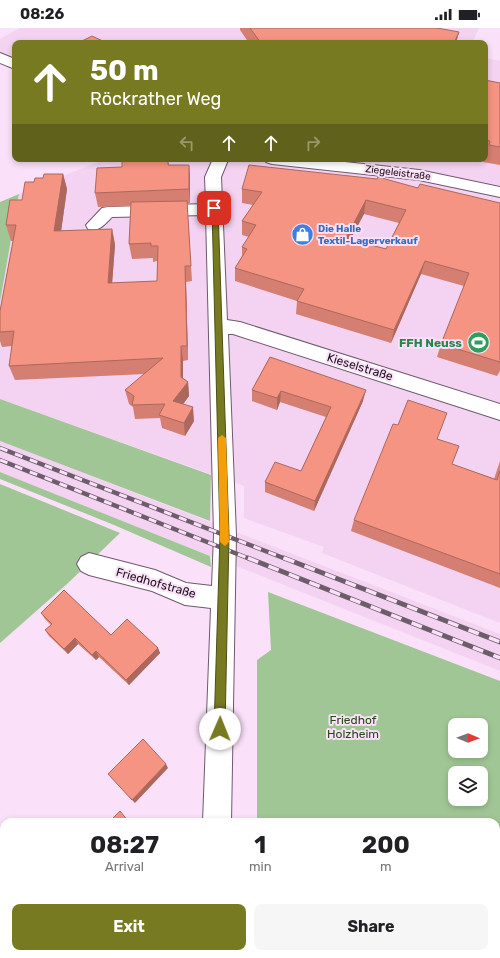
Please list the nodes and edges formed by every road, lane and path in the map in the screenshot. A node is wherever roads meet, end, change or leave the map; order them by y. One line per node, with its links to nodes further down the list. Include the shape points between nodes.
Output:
1 (0, 57): 2 (street)
2 (12, 63)
3 (218, 162): 6 (street, via 213,177)
4 (300, 162): 5 (street, Ziegeleistraße, via 419,175)
5 (500, 192)
6 (214, 208): 7 (street, via 108,212); 8 (street)
7 (94, 225)
8 (219, 328): 9 (street, Kieselstraße, via 233,327); 11 (street)
9 (500, 412)
10 (89, 564): 11 (street, Friedhofstraße, via 155,581 185,594)
11 (223, 598): 12 (street)
12 (218, 818)

